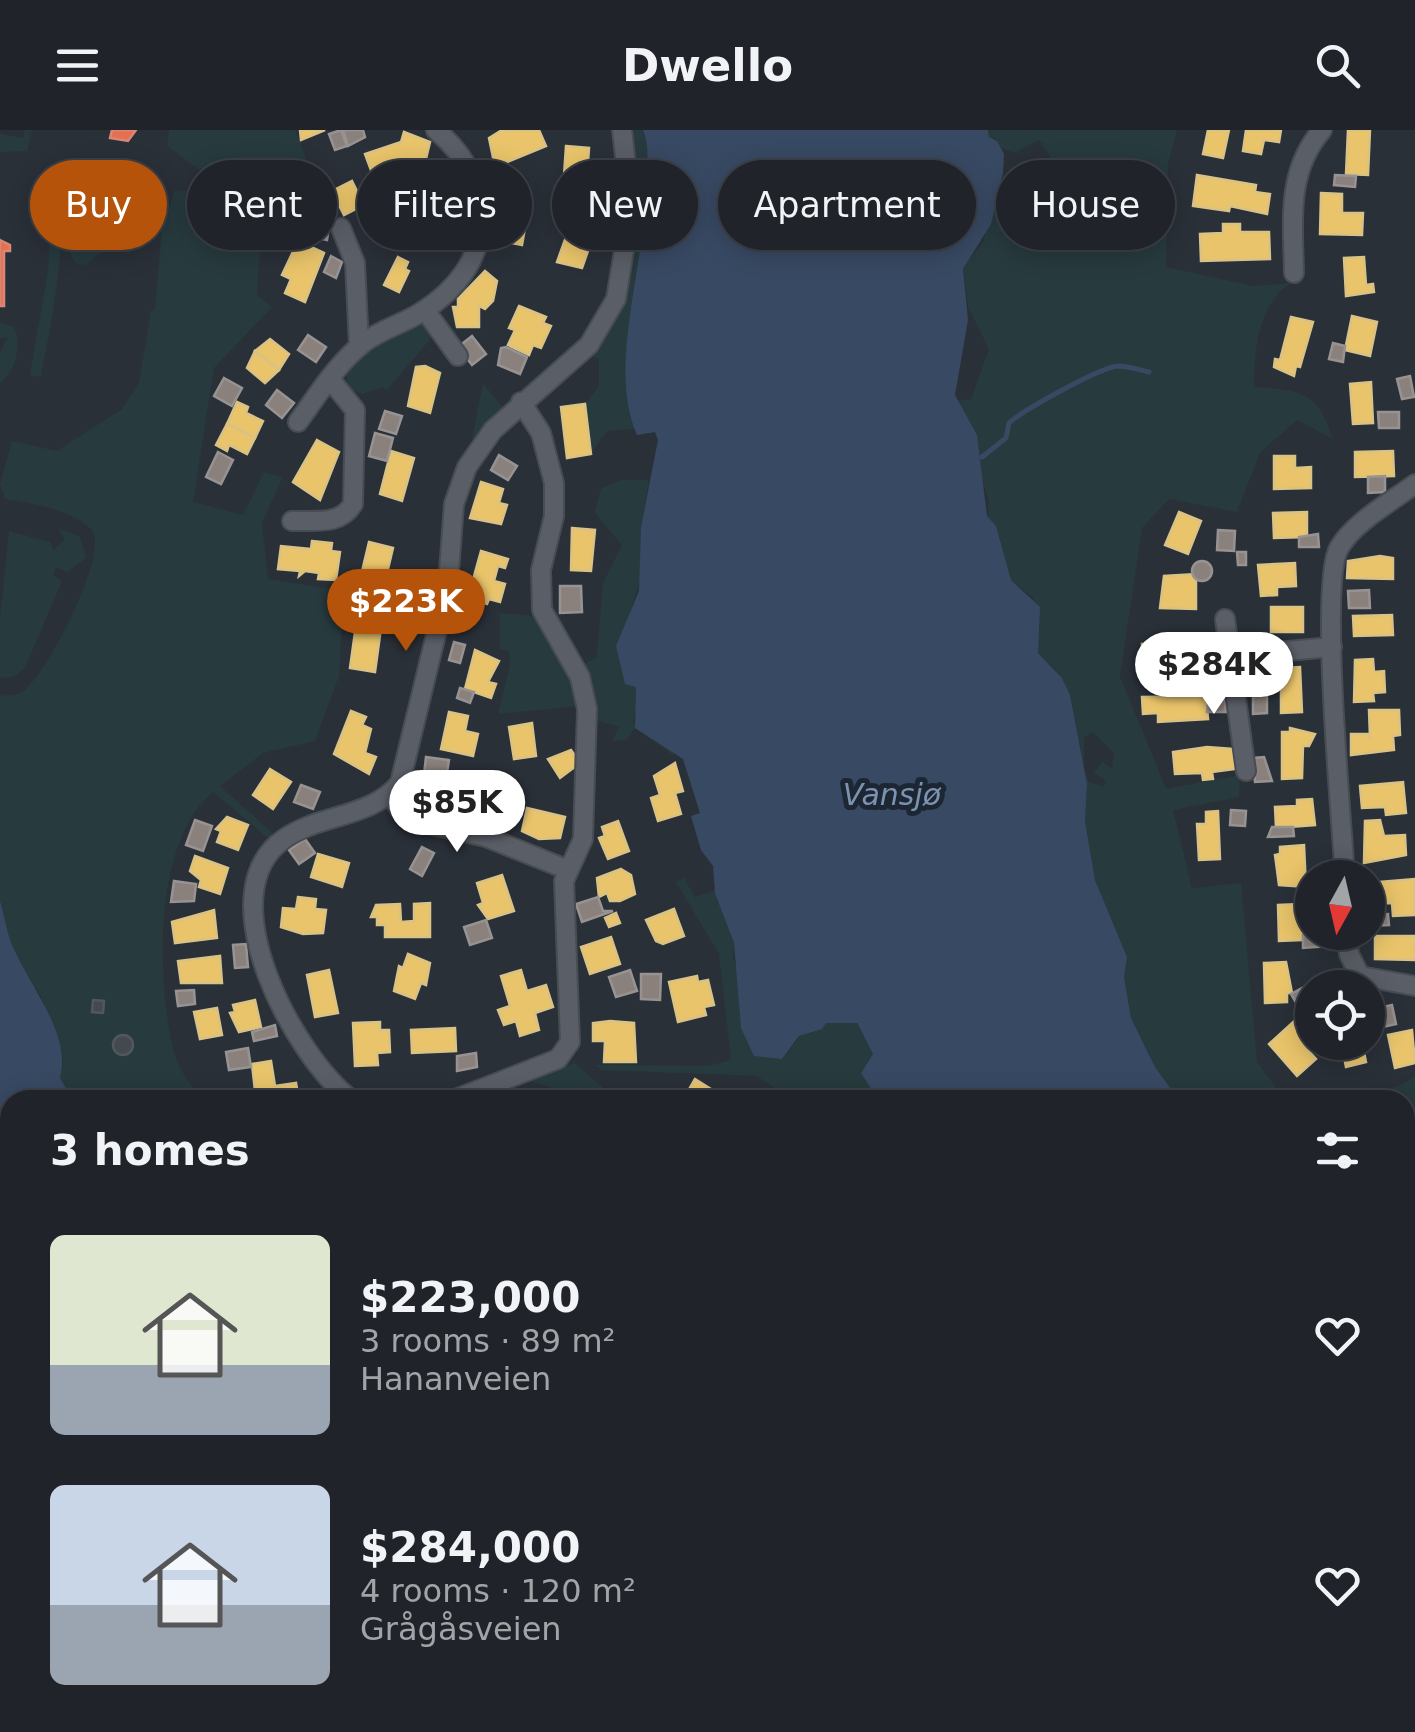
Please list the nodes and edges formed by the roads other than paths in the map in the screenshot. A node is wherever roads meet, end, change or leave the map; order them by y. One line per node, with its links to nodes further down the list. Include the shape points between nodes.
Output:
1 (436, 130): 6 (street, via 476,178 481,231 476,254)
2 (622, 130): 10 (street, via 631,208 616,300 588,345)
3 (1322, 130): 5 (street, via 1294,184)
4 (342, 228): 7 (street, via 355,263)
5 (1294, 273)
6 (425, 310): 7 (street); 8 (street)
7 (359, 346): 9 (street)
8 (458, 356)
9 (330, 379): 11 (street); 13 (street, via 355,410 353,504 336,520)
10 (521, 402): 18 (street, via 492,430 464,473 454,504 448,585 411,750); 20 (street, via 541,433 554,483 542,610 580,676 587,709 584,826)
11 (298, 422)
12 (1415, 484): 15 (street, via 1340,546 1331,577)
13 (292, 520)
14 (1225, 619): 16 (street)
15 (1332, 647): 16 (street); 19 (street)
16 (1230, 656): 17 (street)
17 (1246, 771)
18 (390, 795): 20 (street, via 415,821 486,837); 23 (street, via 285,838 262,863 256,887 255,934 270,984)
19 (1343, 860)
20 (566, 870): 24 (street, via 568,1049 552,1062)
21 (1348, 950): 22 (street, via 1360,976)
22 (1410, 985)
23 (339, 1090)
24 (479, 1090)

